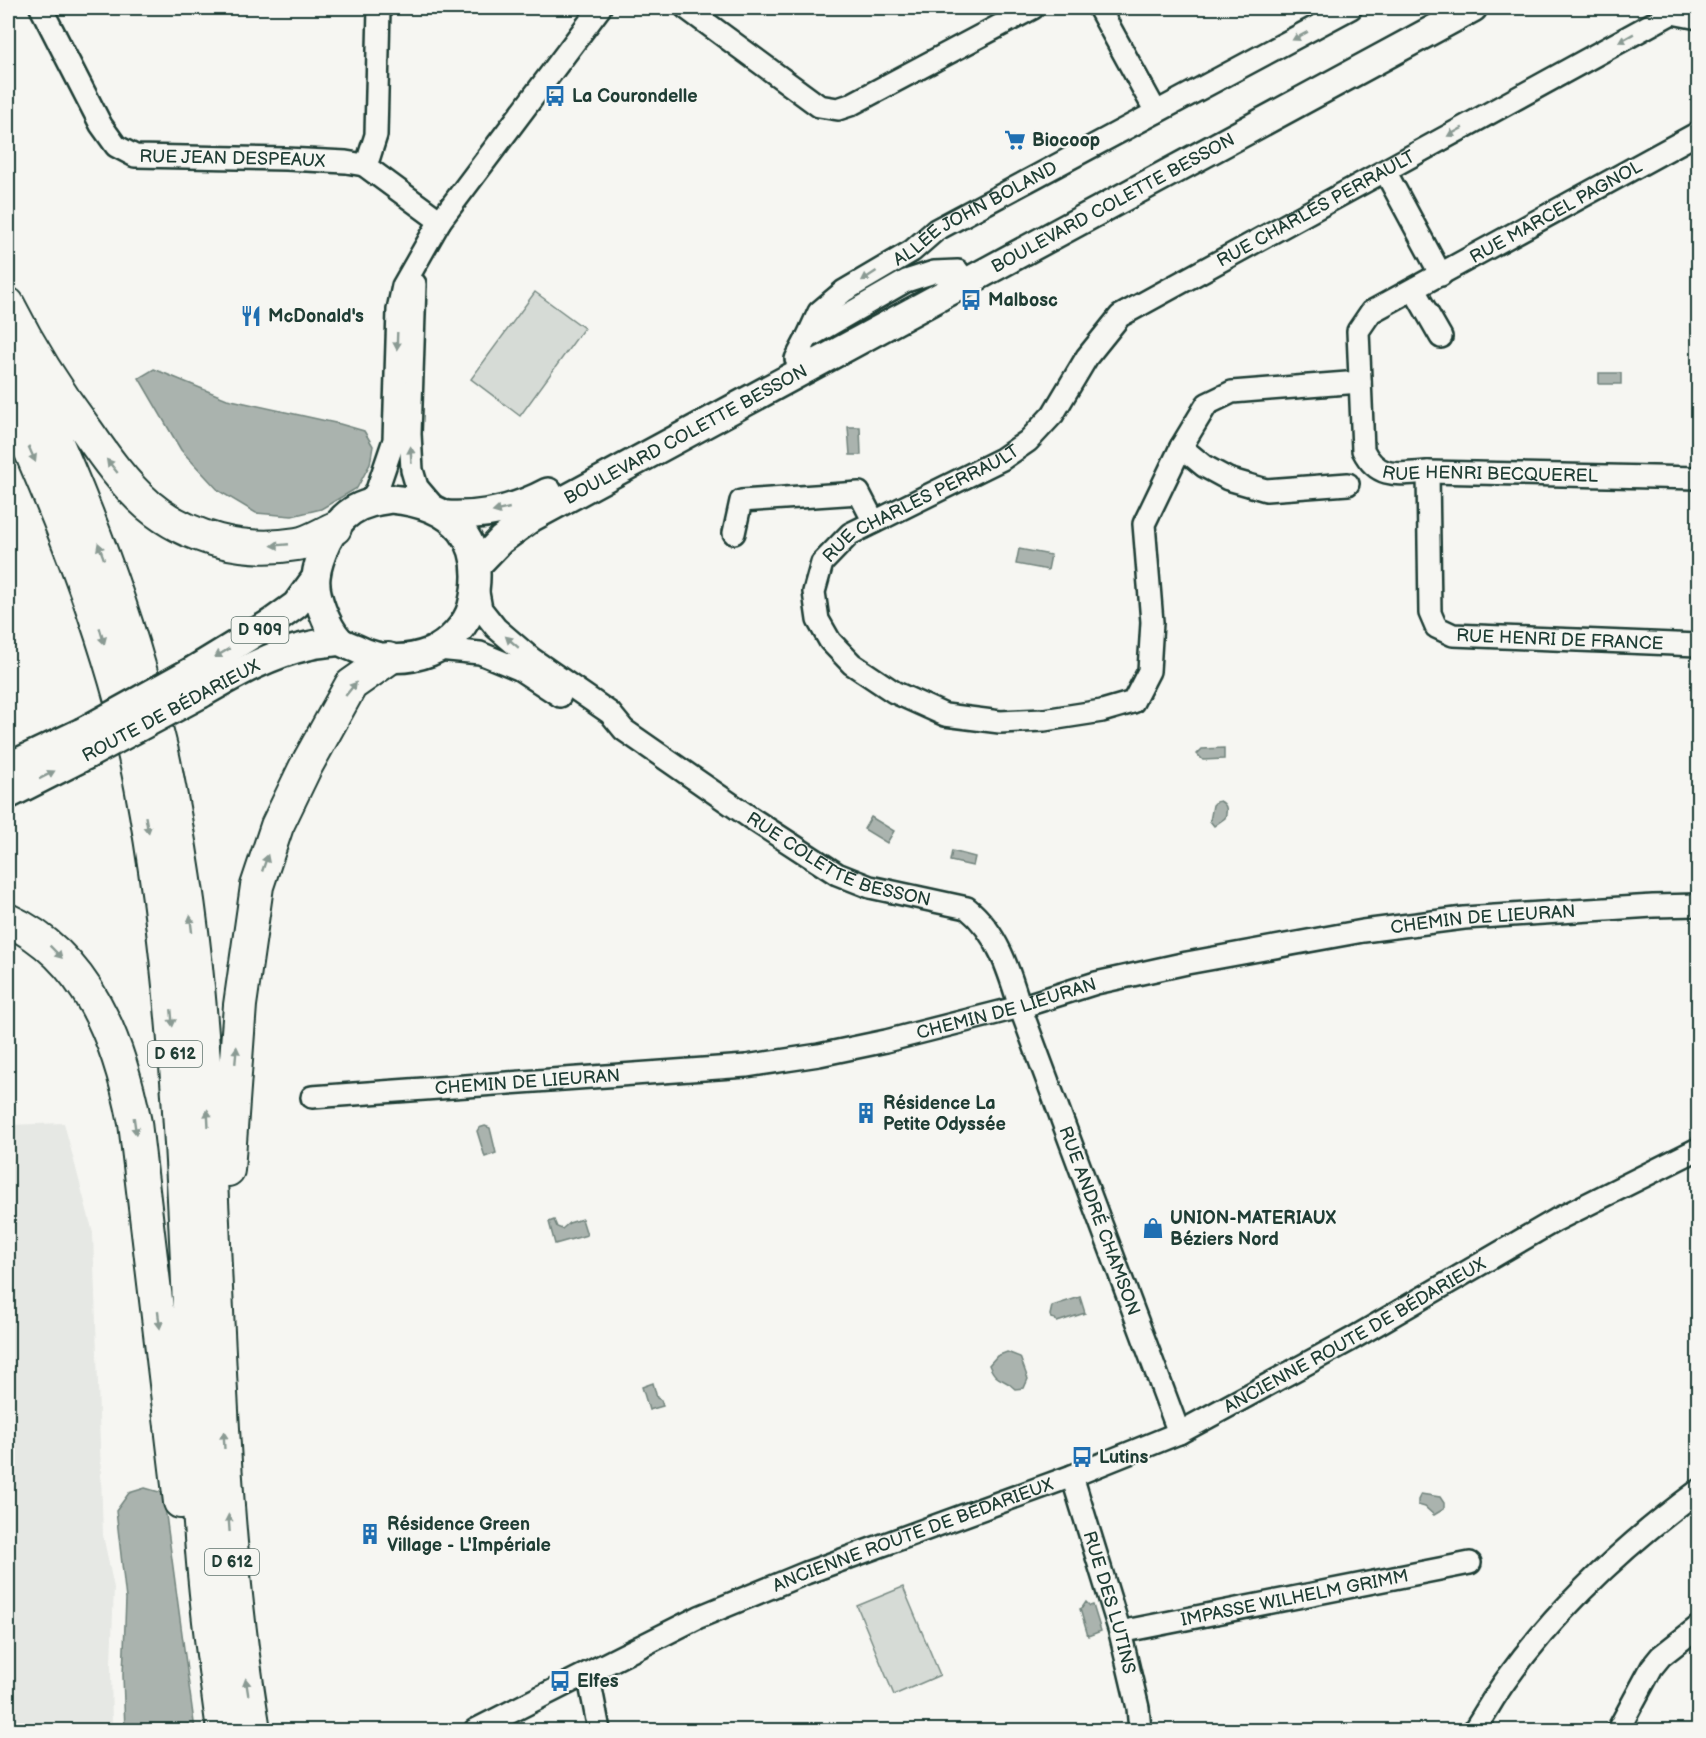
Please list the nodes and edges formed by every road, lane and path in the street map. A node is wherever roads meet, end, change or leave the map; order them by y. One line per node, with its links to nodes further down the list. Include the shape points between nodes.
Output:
1 (40, 8): 13 (street, RUE JEAN DESPEAUX, via 101,125 116,146 135,156 294,159)
2 (379, 8): 13 (street, via 376,135)
3 (600, 8): 15 (street)
4 (686, 8): 5 (street, via 819,106 838,109)
5 (1033, 8)
6 (1099, 8): 11 (street)
7 (1351, 8): 11 (street, ALLÉE JOHN BOLAND, one-way to 11)
8 (1442, 8): 18 (main road, BOULEVARD COLETTE BESSON)
9 (1473, 8): 37 (main road, BOULEVARD COLETTE BESSON, via 531,518 501,540)
10 (1698, 18): 14 (street, RUE CHARLES PERRAULT, one-way to 14, via 1672,13)
11 (1156, 112): 16 (street, ALLÉE JOHN BOLAND, via 936,230)
12 (1698, 133): 19 (street, RUE MARCEL PAGNOL)
13 (364, 165): 15 (street)
14 (1384, 171): 19 (street); 34 (street, RUE CHARLES PERRAULT, via 1120,316 1087,357 1053,414 1028,441 1002,459)
15 (440, 221): 17 (street)
16 (912, 251): 20 (street); 25 (street, ALLÉE JOHN BOLAND, one-way to 25, via 844,291 819,312)
17 (416, 266): 32 (street, one-way to 32, via 403,286 398,310 394,440); 33 (street, one-way to 17, via 417,487 412,470)
18 (958, 271): 20 (street, via 934,272); 25 (main road, BOULEVARD COLETTE BESSON)
19 (1441, 274): 21 (street, RUE MARCEL PAGNOL)
20 (906, 281): 25 (street)
21 (1414, 290): 24 (street); 26 (street, RUE MARCEL PAGNOL, via 1371,312 1358,331)
22 (8, 304): 35 (highway, one-way to 22, via 299,544 254,548 203,537 160,515 110,463 49,376)
23 (8, 338): 53 (highway, D 612, one-way to 23, via 198,984 163,756 125,618 90,519)
24 (1441, 338)
25 (801, 349): 33 (main road, BOULEVARD COLETTE BESSON, one-way to 33, via 525,505 477,515)
26 (1360, 382): 28 (street, RUE CHARLES PERRAULT, via 1232,392 1207,404); 29 (street, RUE HENRI BECQUEREL, via 1363,450 1368,460 1376,469 1394,474)
27 (8, 400): 62 (highway, D 612, one-way to 62, via 68,540 99,625 137,771 150,840 166,950 177,1074 199,1506 207,1614)
28 (1181, 447): 31 (street, via 1228,479 1266,490); 34 (street, RUE CHARLES PERRAULT, via 1144,524 1152,622 1149,671 1133,702 1102,711 1000,722 945,715 894,692 852,664 830,641 818,620 814,592 822,563 850,534)
29 (1428, 472): 30 (street, RUE HENRI BECQUEREL); 40 (street, RUE HENRI DE FRANCE, via 1430,613 1436,627 1453,635)
30 (1698, 478)
31 (1348, 484)
32 (368, 503): 33 (main road, via 414,501); 35 (main road, via 352,511)
33 (440, 511): 37 (main road, via 461,529 471,546)
34 (874, 522): 36 (street, via 859,493 741,501)
35 (335, 528): 38 (main road, via 322,551)
36 (734, 533)
37 (476, 575): 41 (main road, via 471,610 458,632); 44 (street, RUE COLETTE BESSON, one-way to 37, via 610,713 532,659 496,628 481,609)
38 (315, 579): 39 (main road, via 325,618); 43 (main road, ROUTE DE BÉDARIEUX / D 909, one-way to 43, via 296,605)
39 (340, 641): 42 (main road); 43 (main road, ROUTE DE BÉDARIEUX / D 909, via 309,645 246,669)
40 (1698, 645)
41 (438, 649): 42 (main road, via 414,658); 44 (street, RUE COLETTE BESSON, via 480,653 519,669 604,725)
42 (388, 659): 53 (highway, one-way to 42, via 227,1302 231,1110 240,1005 257,886 282,816 351,685)
43 (197, 682): 45 (main road, ROUTE DE BÉDARIEUX / D 909, bridge)
44 (624, 730): 50 (street, RUE COLETTE BESSON, via 837,874 870,887 967,908 992,935)
45 (84, 744): 46 (main road, ROUTE DE BÉDARIEUX / D 909); 47 (main road, ROUTE DE BÉDARIEUX / D 909, one-way to 45)
46 (8, 767)
47 (8, 795)
48 (1698, 905): 50 (street, CHEMIN DE LIEURAN, via 1464,918 1363,931 1096,982)
49 (8, 920): 61 (highway, one-way to 61, via 43,940 78,975 102,1014 125,1077 138,1146)
50 (1020, 1007): 51 (street, CHEMIN DE LIEURAN, via 830,1053 746,1066); 54 (street, RUE ANDRÉ CHAMSON)
51 (312, 1097)
52 (1698, 1149): 54 (street, ANCIENNE ROUTE DE BÉDARIEUX, via 1556,1220 1350,1340)
53 (220, 1365): 63 (highway, D 612, one-way to 53, via 234,1579)
54 (1179, 1433): 55 (street, ANCIENNE ROUTE DE BÉDARIEUX)
55 (1072, 1476): 59 (street, RUE DES LUTINS); 60 (street, ANCIENNE ROUTE DE BÉDARIEUX, via 699,1617)
56 (1698, 1491): 67 (street, via 1621,1552 1572,1600 1505,1681)
57 (1470, 1563): 59 (street, IMPASSE WILHELM GRIMM)
58 (1698, 1628): 68 (street, via 1652,1667)
59 (1120, 1632): 66 (street, RUE DES LUTINS)
60 (588, 1673): 64 (street, ANCIENNE ROUTE DE BÉDARIEUX); 65 (street)
61 (208, 1731)
62 (223, 1731)
63 (254, 1731)
64 (476, 1731)
65 (599, 1731)
66 (1140, 1731)
67 (1474, 1731)
68 (1618, 1731)

